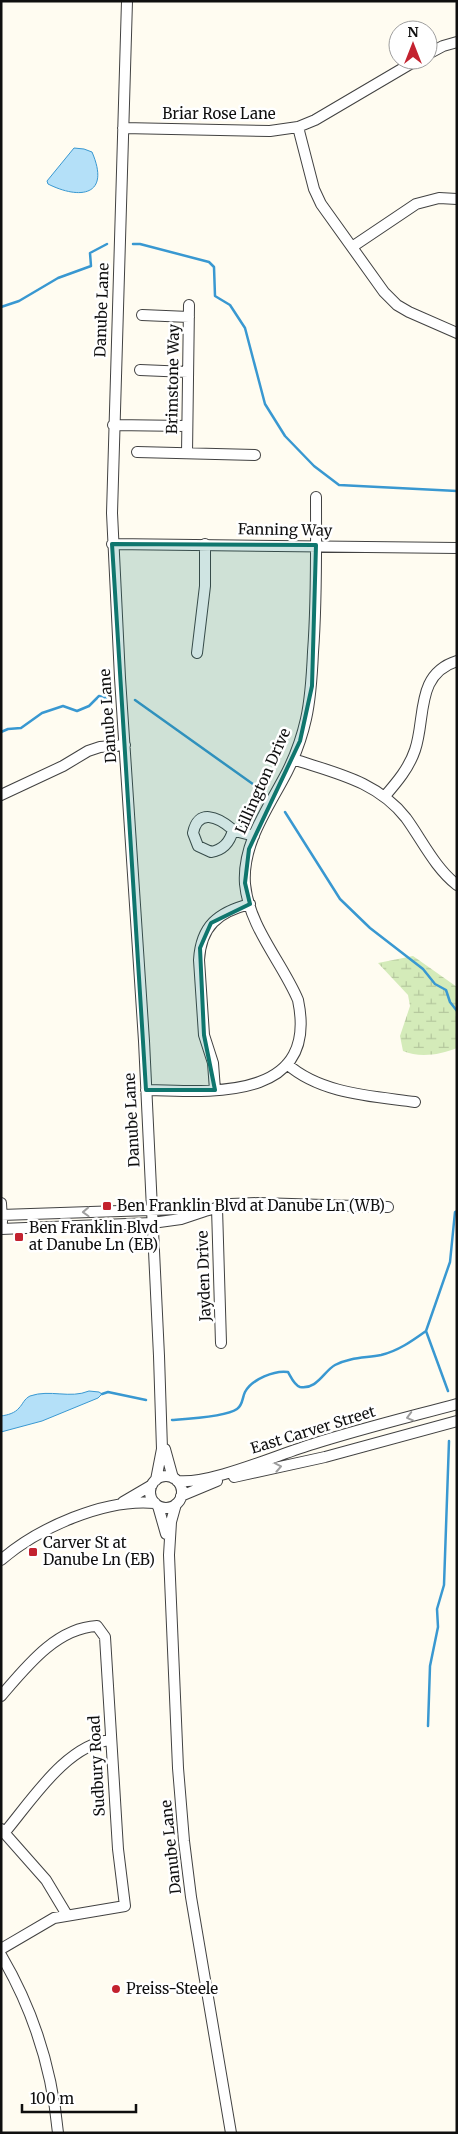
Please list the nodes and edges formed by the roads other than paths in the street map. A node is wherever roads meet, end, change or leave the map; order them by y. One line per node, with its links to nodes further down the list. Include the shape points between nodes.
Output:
1 (127, 1): 6 (street, Danube Lane)
2 (457, 42): 3 (street)
3 (438, 49)
4 (400, 70): 5 (street, Briar Rose Lane)
5 (298, 127): 6 (street, Briar Rose Lane, via 270,131); 8 (street, via 314,189)
6 (123, 128): 15 (street, Danube Lane)
7 (457, 200): 8 (street, via 439,198 416,204)
8 (352, 247): 12 (street, via 397,305)
9 (189, 305): 11 (street, Brimstone Way)
10 (142, 315): 11 (street)
11 (189, 317): 14 (street, Brimstone Way)
12 (457, 333)
13 (140, 370): 14 (street)
14 (188, 372): 16 (street, Brimstone Way)
15 (113, 425): 16 (street); 21 (street, Danube Lane)
16 (187, 426): 18 (street, Brimstone Way)
17 (137, 452): 18 (street)
18 (187, 453): 19 (street)
19 (254, 455)
20 (316, 497): 23 (street, Lillington Drive)
21 (112, 544): 22 (street, Fanning Way); 27 (street, Danube Lane)
22 (205, 544): 23 (street, Fanning Way); 25 (street, via 205,586)
23 (316, 545): 24 (street, Fanning Way); 28 (street, Lillington Drive, via 312,686 306,721)
24 (457, 548)
25 (197, 653)
26 (457, 661): 30 (street, via 443,666 432,680 422,701 415,750 404,772)
27 (125, 745): 29 (street, via 88,751); 36 (street, Danube Lane)
28 (293, 759): 30 (street, via 355,779); 32 (street, Lillington Drive)
29 (1, 794)
30 (385, 796): 33 (street, via 406,819 446,876)
31 (233, 830): 32 (street)
32 (256, 831): 34 (street, Lillington Drive, via 246,870 245,883)
33 (457, 885)
34 (250, 904): 35 (street, Lillington Drive, via 298,1000 298,1040); 37 (street, via 211,923 200,948 198,960 204,1035)
35 (287, 1064): 37 (street, Lillington Drive, via 258,1084); 38 (street, via 309,1079 334,1088 365,1096)
36 (146, 1090): 37 (street, Lillington Drive); 42 (street, Danube Lane)
37 (215, 1090)
38 (415, 1102)
39 (1, 1204): 44 (street)
40 (388, 1207): 41 (street, via 259,1203)
41 (217, 1208): 43 (street); 47 (street, Jayden Drive)
42 (152, 1210): 43 (street); 44 (street, one-way to 44); 45 (street, Danube Lane)
43 (205, 1211): 45 (street, via 181,1219)
44 (1, 1216): 46 (street)
45 (152, 1223): 46 (street); 50 (street, Danube Lane)
46 (2, 1229)
47 (221, 1343)
48 (457, 1404): 51 (street, East Carver Street, one-way to 51, via 206,1478 188,1482)
49 (457, 1421): 53 (street, East Carver Street, one-way to 49, via 205,1485)
50 (163, 1428): 51 (street, Danube Lane, via 168,1462); 52 (street, Danube Lane, via 161,1463)
51 (175, 1479): 52 (street, via 164,1476); 53 (street, via 181,1488)
52 (154, 1482): 54 (street, via 150,1495); 55 (street)
53 (179, 1500): 54 (street, via 167,1508); 56 (street, Danube Lane, via 171,1522)
54 (157, 1504): 55 (street); 56 (street, Danube Lane, via 164,1522)
55 (116, 1506): 57 (street, via 53,1527)
56 (169, 1555): 65 (street, Danube Lane, via 178,1768 185,1850)
57 (1, 1560)
58 (1, 1696): 59 (street, Sudbury Road, via 36,1657 72,1631 97,1626 105,1637 106,1645)
59 (111, 1740): 60 (street, via 93,1743 67,1761); 61 (street, Sudbury Road, via 125,1906)
60 (3, 1830): 61 (street, via 46,1880)
61 (66, 1915): 62 (street, via 46,1922)
62 (1, 1949)
63 (1, 1955): 64 (street, via 21,1990 39,2034 52,2084)
64 (58, 2133)
65 (231, 2133)

